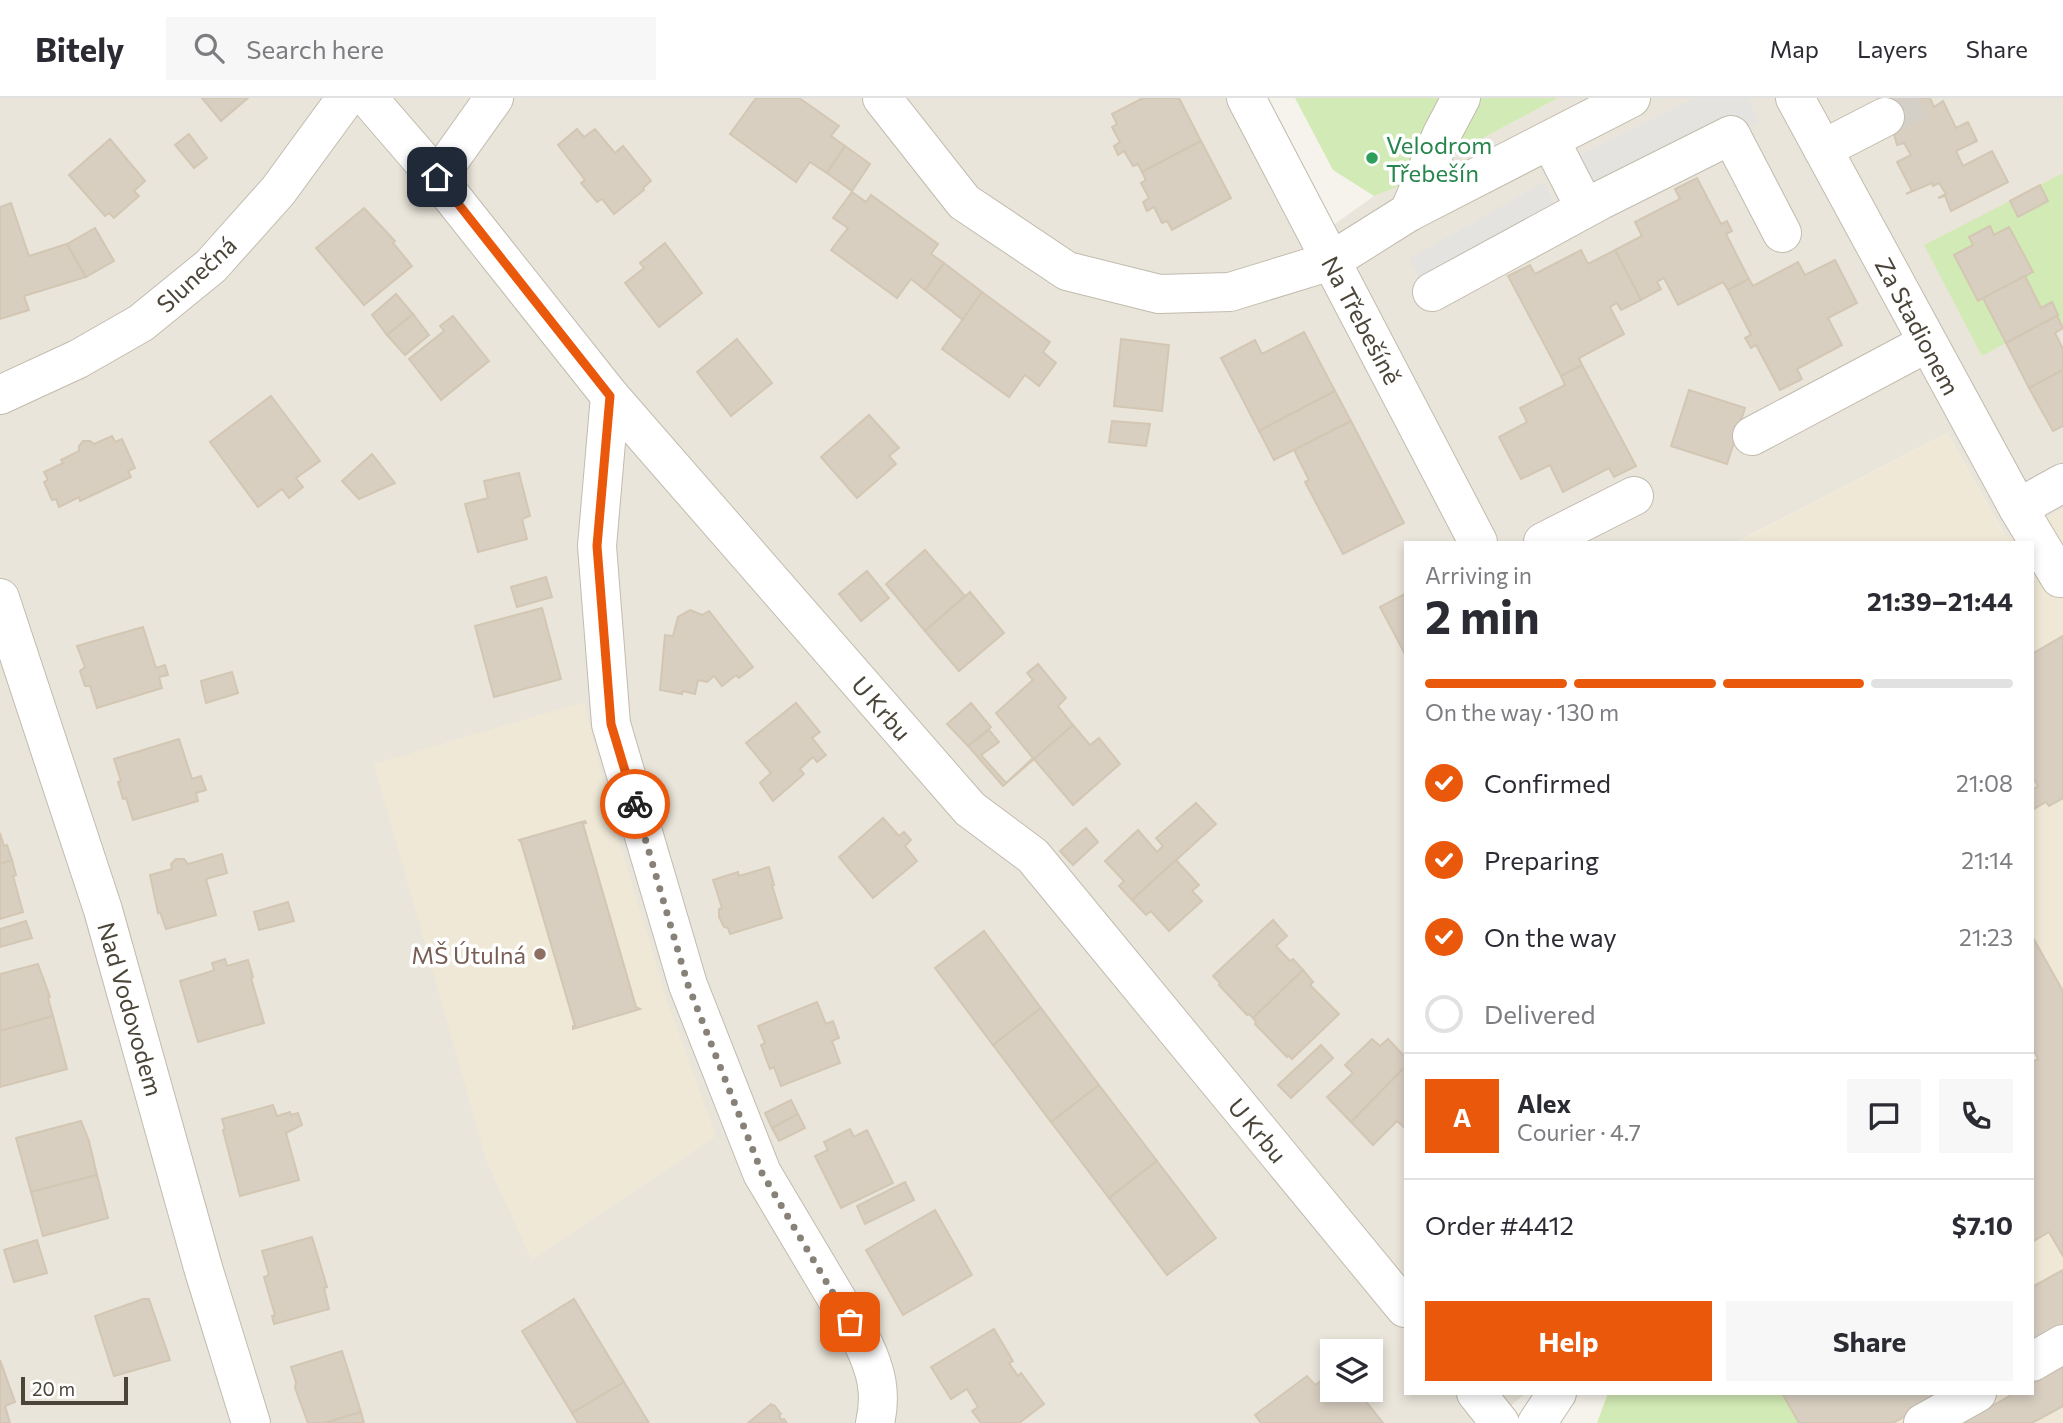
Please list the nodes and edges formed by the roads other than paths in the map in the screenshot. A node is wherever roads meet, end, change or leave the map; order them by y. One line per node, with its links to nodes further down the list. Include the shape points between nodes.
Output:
1 (346, 98): 19 (street, Slunečná, via 278,191 211,265 141,323)
2 (368, 98): 12 (street, U Krbu)
3 (494, 98): 12 (street)
4 (882, 98): 16 (street, via 964,202 1067,271 1159,294 1230,292)
5 (1246, 98): 16 (street, Na Třebešíně)
6 (1461, 98): 14 (street)
7 (1631, 98): 10 (street)
8 (1795, 98): 11 (street, Za Stadionem)
9 (1885, 117): 11 (street)
10 (1550, 139): 13 (street); 14 (street)
11 (1823, 149): 18 (street, Za Stadionem)
12 (437, 177): 20 (street, U Krbu)
13 (1585, 208): 15 (street, via 1731,135); 17 (street)
14 (1409, 212): 16 (street)
15 (1782, 233)
16 (1331, 261): 25 (street, Na Třebešíně)
17 (1432, 292)
18 (1927, 343): 21 (street); 24 (street, Za Stadionem)
19 (0, 395)
20 (610, 396): 29 (street, U Krbu, via 970,809 1032,856); 36 (street, via 597,546 611,724 688,985 762,1173 873,1364 879,1386)
21 (1752, 436)
22 (2063, 484): 24 (street)
23 (1634, 496): 26 (street)
24 (2018, 508): 27 (street, Za Stadionem)
25 (1477, 541)
26 (1545, 541)
27 (2063, 578)
28 (0, 598): 35 (street, Nad Vodovodem, via 103,910)
29 (1404, 1307)
30 (2063, 1344): 31 (street)
31 (2034, 1361)
32 (1478, 1395): 37 (street)
33 (1556, 1395): 38 (street)
34 (1973, 1395): 39 (street)
35 (251, 1423)
36 (875, 1423)
37 (1500, 1423)
38 (1537, 1423)
39 (1923, 1423)

